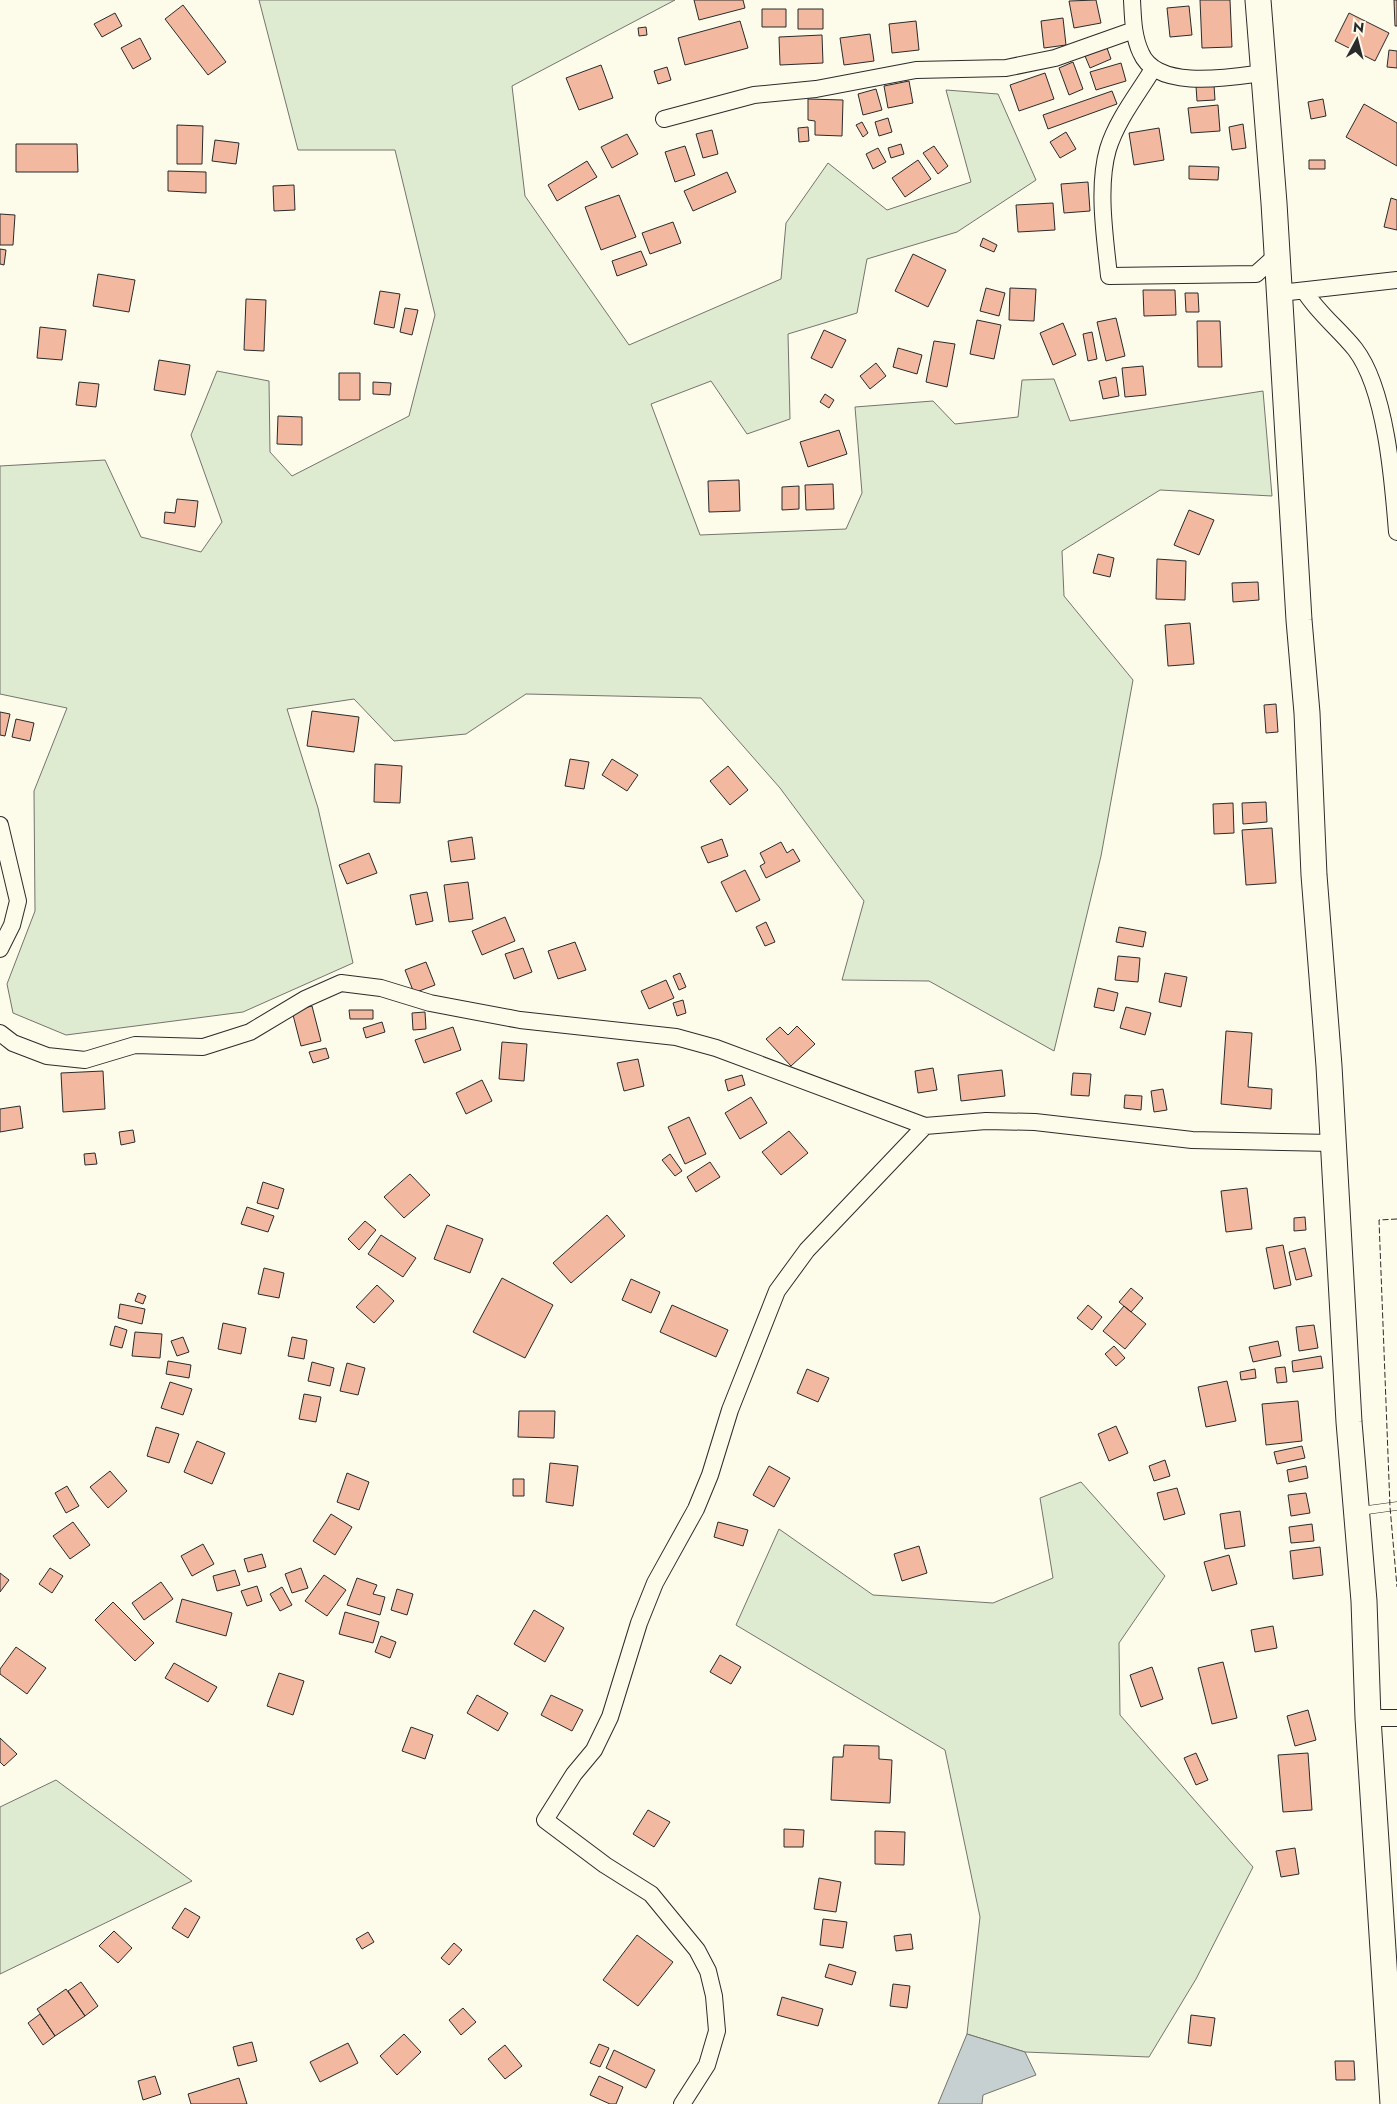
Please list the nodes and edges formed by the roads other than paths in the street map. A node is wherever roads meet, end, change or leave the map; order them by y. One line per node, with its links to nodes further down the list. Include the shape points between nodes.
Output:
1 (1132, 0): 3 (street)
2 (1258, 0): 5 (main road)
3 (1134, 30): 4 (street, via 1141,55); 6 (street, via 1055,58 1006,68 916,70 816,89 754,95)
4 (1153, 69): 5 (street, via 1205,79); 7 (street, via 1108,149 1103,174 1109,276 1256,274)
5 (1263, 73): 7 (main road)
6 (664, 120)
7 (1278, 255): 10 (main road)
8 (1397, 280): 9 (street)
9 (1305, 292): 10 (street); 11 (street, via 1316,310 1355,349 1372,378 1392,470)
10 (1280, 293): 16 (main road)
11 (1397, 532)
12 (0, 825): 13 (street, via 18,901 12,925)
13 (0, 949)
14 (0, 1033): 15 (street, via 13,1043 47,1056 86,1060 136,1045 203,1047 250,1032 305,999 342,983 381,988 430,1004 520,1020 676,1037 716,1048)
15 (925, 1126): 16 (street, via 986,1120 1034,1122 1192,1140); 22 (street, via 806,1250 777,1291 730,1410 696,1509 656,1583 639,1623 610,1717 594,1750 574,1774 545,1820 651,1894 697,1950 708,1971 718,2031 707,2064)
16 (1332, 1143): 18 (main road, via 1349,1422)
17 (1397, 1506): 18 (lane)
18 (1358, 1511): 19 (main road)
19 (1368, 1718): 20 (street); 21 (main road)
20 (1397, 1718)
21 (1391, 2003): 23 (main road)
22 (682, 2104)
23 (1393, 2104)

